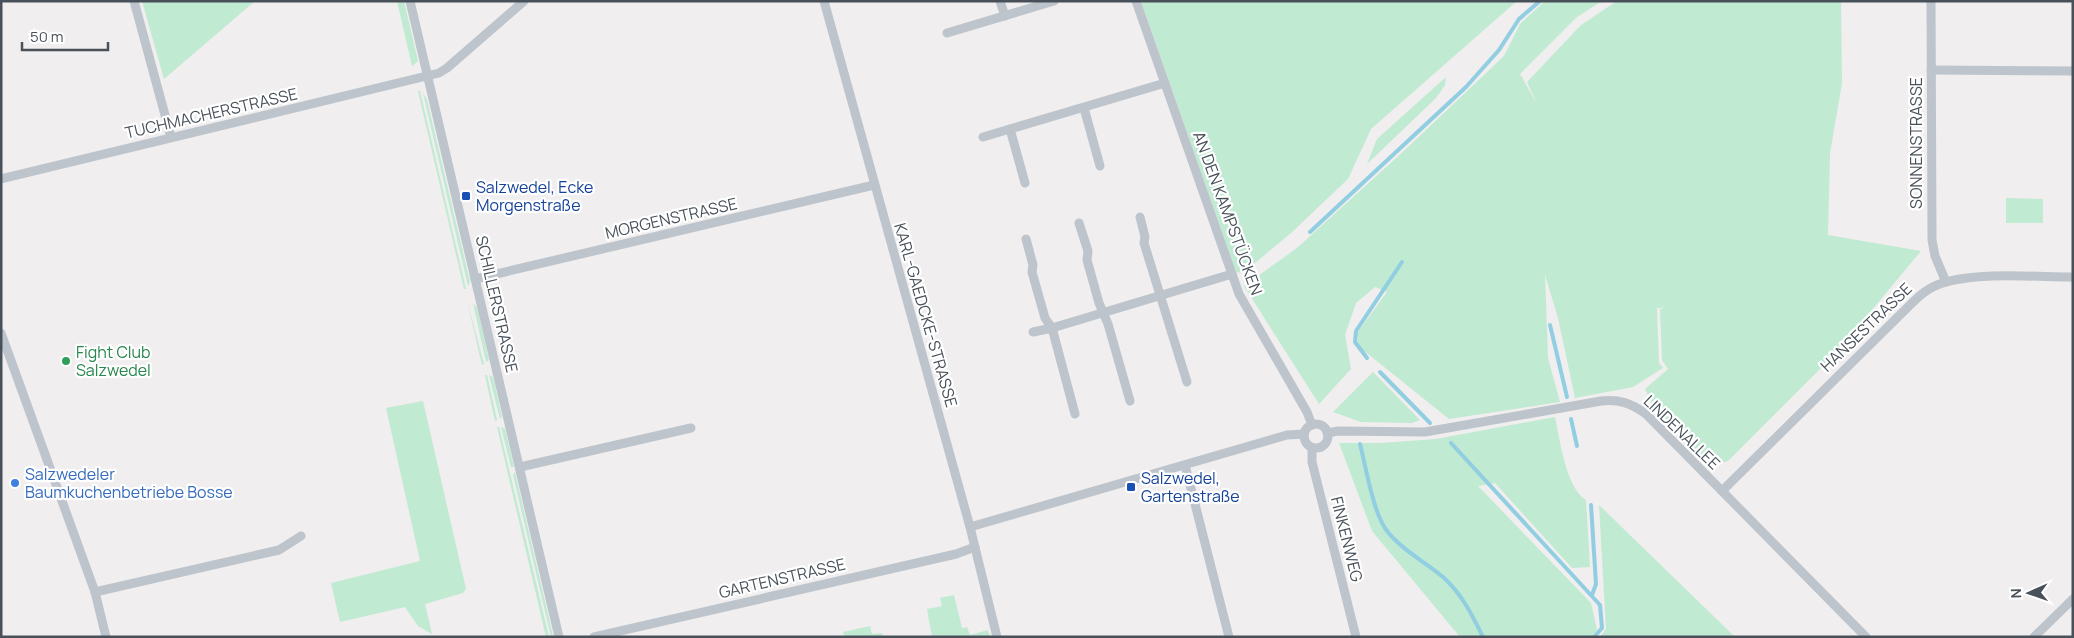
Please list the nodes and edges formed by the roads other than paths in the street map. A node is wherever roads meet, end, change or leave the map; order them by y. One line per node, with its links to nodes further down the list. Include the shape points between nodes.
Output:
1 (134, 1): 17 (street)
2 (410, 1): 13 (street, SCHILLERSTRASSE)
3 (524, 1): 13 (street, TUCHMACHERSTRASSE, via 447,68)
4 (824, 1): 22 (street, KARL-GAEDCKE-STRASSE)
5 (1000, 1): 9 (street)
6 (1054, 1): 9 (street)
7 (1136, 1): 14 (street, AN DEN KAMPSTÜCKEN)
8 (1931, 1): 11 (street, SONNENSTRASSE)
9 (1004, 16): 10 (street)
10 (947, 33)
11 (1931, 70): 12 (street); 29 (street, SONNENSTRASSE, via 1932,240)
12 (2073, 71)
13 (428, 76): 17 (street, TUCHMACHERSTRASSE); 28 (street, SCHILLERSTRASSE)
14 (1165, 83): 15 (street); 26 (street, AN DEN KAMPSTÜCKEN)
15 (1084, 108): 16 (street); 19 (street)
16 (1010, 129): 18 (street); 21 (street)
17 (171, 137): 20 (street, TUCHMACHERSTRASSE)
18 (983, 137)
19 (1100, 166)
20 (1, 179)
21 (1025, 183)
22 (874, 185): 28 (street, MORGENSTRASSE); 46 (street, KARL-GAEDCKE-STRASSE)
23 (1140, 217): 30 (street, via 1146,237 1144,243)
24 (1079, 223): 31 (street)
25 (1026, 238): 32 (street, via 1045,318)
26 (1232, 274): 30 (street); 38 (street, AN DEN KAMPSTÜCKEN, via 1244,304)
27 (2073, 277): 29 (street, HANSESTRASSE, via 1977,277)
28 (475, 279): 44 (street, SCHILLERSTRASSE)
29 (1946, 282): 45 (street, HANSESTRASSE, via 1912,302)
30 (1161, 296): 31 (street); 35 (street)
31 (1103, 313): 32 (street); 36 (street)
32 (1052, 328): 33 (street); 37 (street)
33 (1032, 332)
34 (1, 333): 49 (street)
35 (1187, 382)
36 (1130, 401)
37 (1075, 414)
38 (1312, 424): 40 (street, via 1321,425); 41 (street)
39 (691, 428): 44 (street)
40 (1327, 433): 42 (street, via 1324,445); 45 (street, LINDENALLEE, via 1425,432 1601,401 1620,401 1633,404 1646,414)
41 (1304, 434): 42 (street, via 1304,441); 43 (street, via 1287,435)
42 (1312, 448): 56 (street, FINKENWEG, via 1312,462)
43 (1185, 465): 46 (street); 55 (street)
44 (520, 467): 52 (street, SCHILLERSTRASSE)
45 (1722, 491): 57 (street, LINDENALLEE)
46 (970, 528): 48 (street, KARL-GAEDCKE-STRASSE)
47 (301, 536): 49 (street, via 279,550)
48 (975, 547): 53 (street, GARTENSTRASSE); 54 (street, KARL-GAEDCKE-STRASSE)
49 (95, 592): 51 (street)
50 (2073, 599): 58 (street)
51 (106, 637)
52 (559, 637)
53 (594, 637)
54 (998, 637)
55 (1229, 637)
56 (1356, 637)
57 (1866, 637)
58 (2034, 637)

